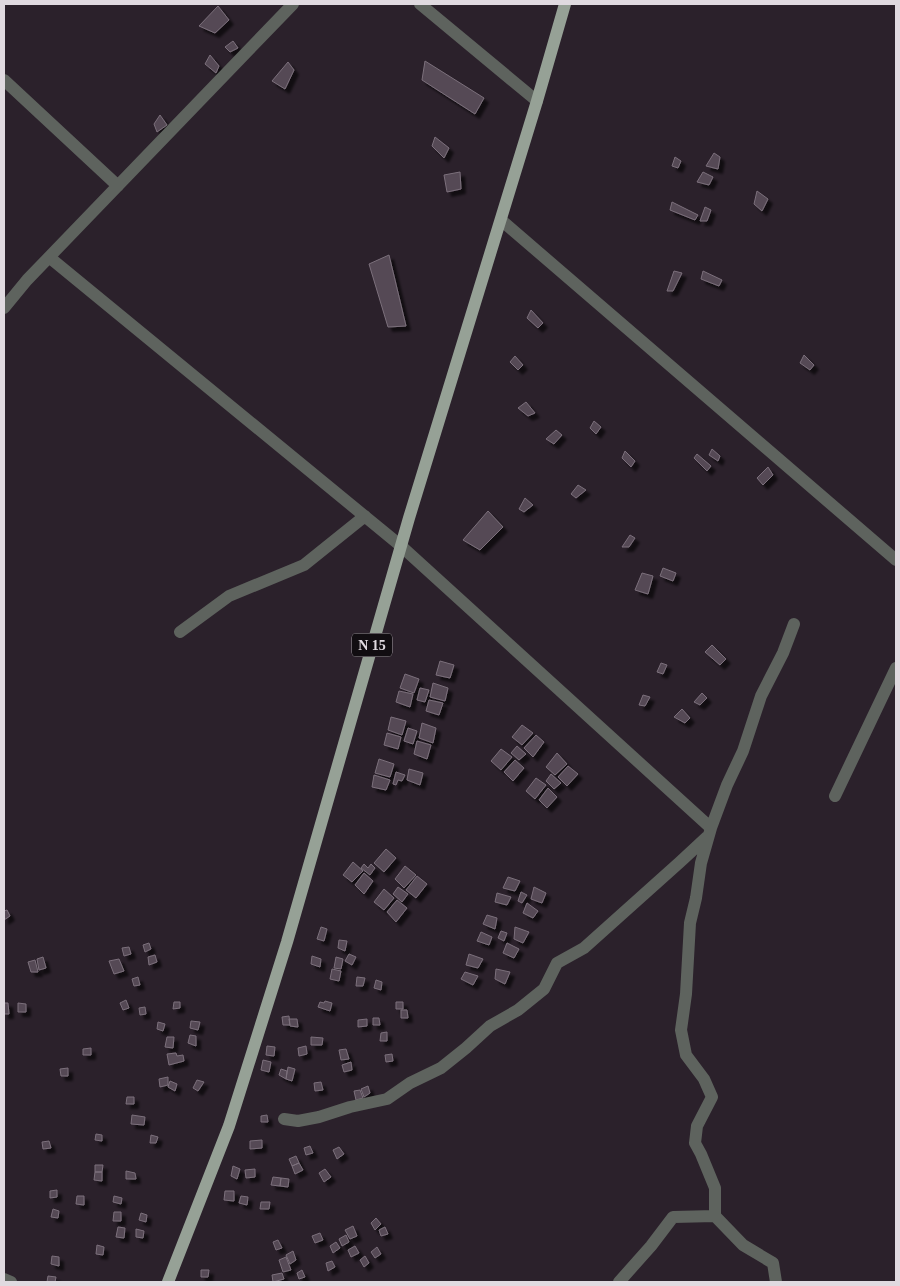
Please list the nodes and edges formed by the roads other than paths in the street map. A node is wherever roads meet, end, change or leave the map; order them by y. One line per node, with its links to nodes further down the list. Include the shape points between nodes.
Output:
1 (293, 4): 6 (street)
2 (420, 4): 5 (street)
3 (565, 4): 5 (main road, N 15)
4 (4, 80): 6 (street)
5 (537, 101): 7 (main road, N 15)
6 (118, 186): 8 (street)
7 (501, 220): 11 (main road, N 15); 12 (street)
8 (49, 257): 9 (street); 10 (street)
9 (4, 308)
10 (365, 516): 11 (street); 14 (street, via 304,565 230,596)
11 (401, 546): 17 (street); 22 (main road, N 15, via 287,942 229,1126)
12 (896, 560)
13 (794, 624): 17 (street, via 761,696)
14 (180, 632)
15 (896, 668): 16 (street)
16 (835, 796)
17 (710, 832): 18 (street, via 584,948 557,963 544,990 490,1026 441,1068 387,1099 319,1117); 19 (street, via 690,922 681,1030 686,1055 704,1079 712,1097 697,1126 695,1143 715,1188)
18 (284, 1119)
19 (715, 1216): 23 (street, via 673,1217); 24 (street, via 743,1246 773,1263)
20 (4, 1279): 21 (street)
21 (11, 1282)
22 (168, 1282)
23 (619, 1282)
24 (776, 1282)

